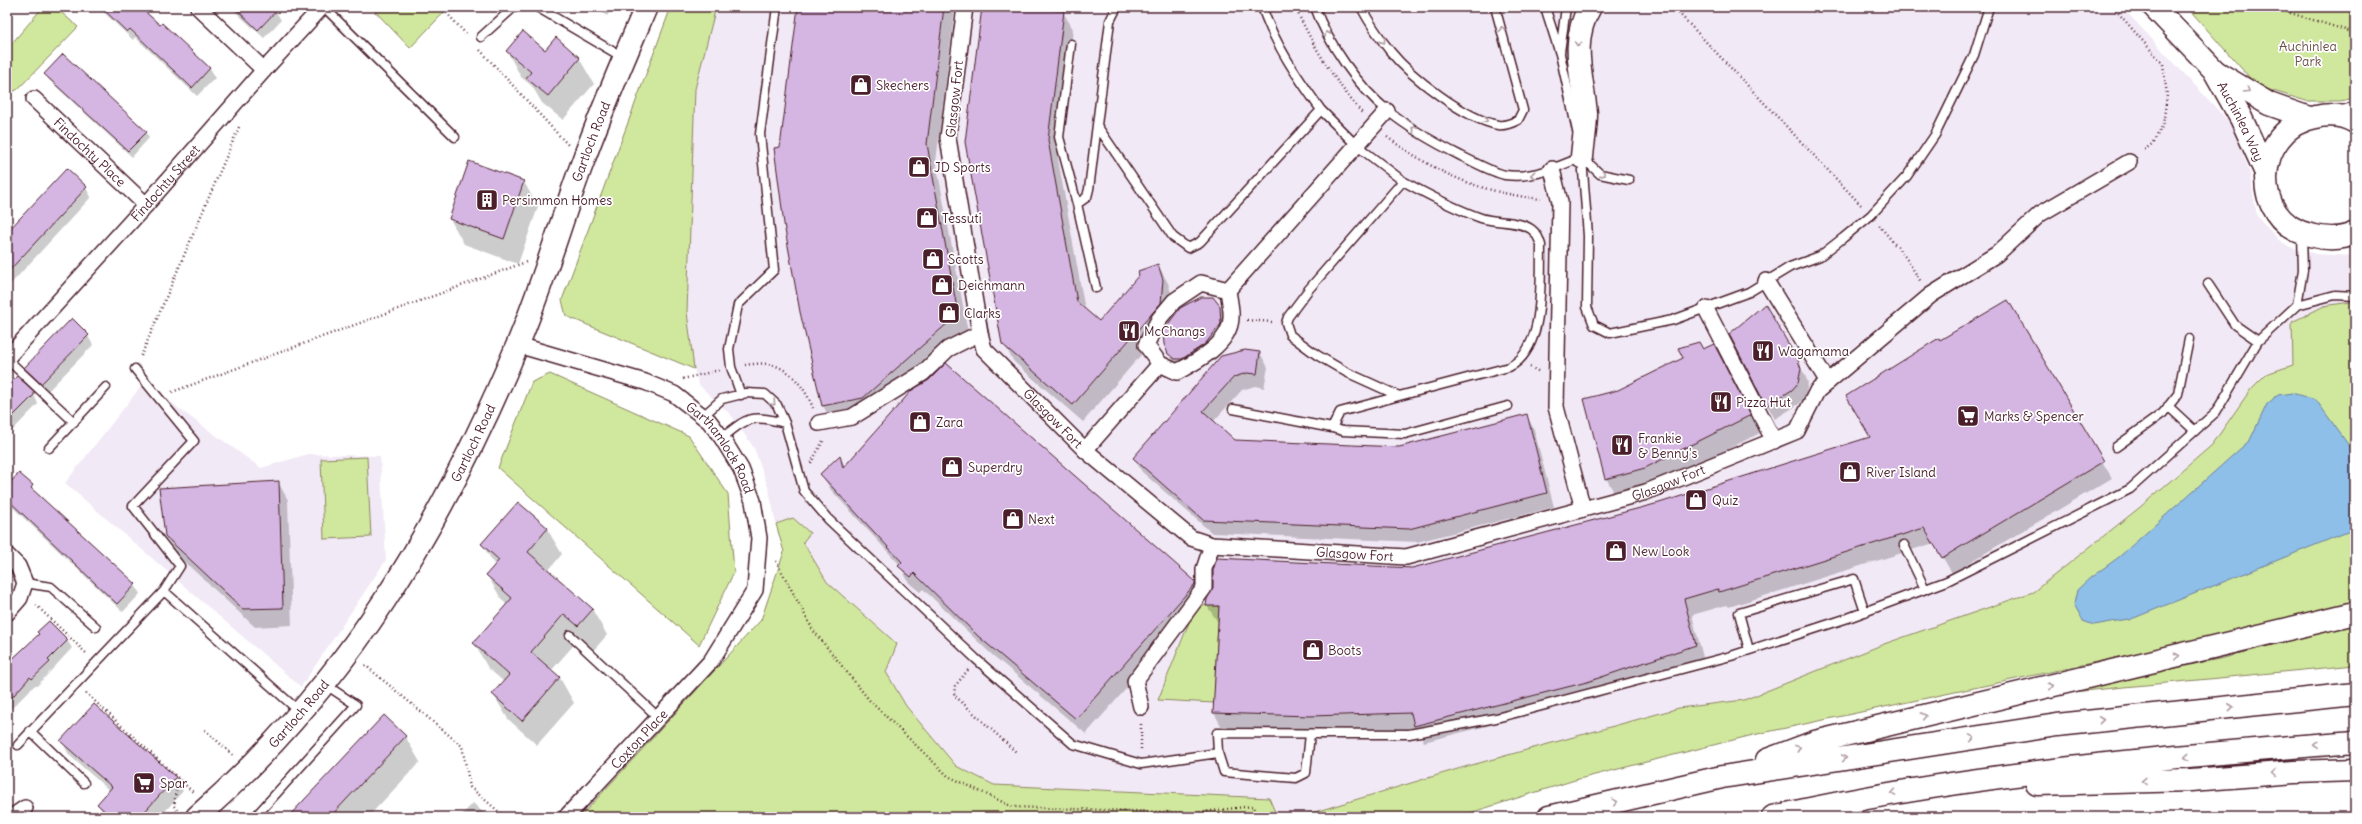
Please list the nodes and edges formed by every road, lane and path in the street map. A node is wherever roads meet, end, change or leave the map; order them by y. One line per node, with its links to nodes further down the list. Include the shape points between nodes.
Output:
1 (198, 7): 30 (street)
2 (323, 7): 30 (street, Findochty Street); 40 (lane)
3 (441, 7): 25 (path)
4 (514, 7): 24 (lane)
5 (537, 7): 29 (lane)
6 (646, 7): 29 (main road, Gartloch Road)
7 (777, 7): 74 (lane, via 760,134 774,270 738,305 729,349 731,367)
8 (965, 7): 65 (street, Glasgow Fort, via 948,138)
9 (1117, 7): 39 (lane, via 1110,21)
10 (1262, 7): 34 (lane, via 1294,72)
11 (1316, 7): 35 (lane, one-way to 11, via 1345,63 1330,39)
12 (1371, 7): 22 (lane)
13 (1495, 7): 22 (lane, one-way to 13, via 1390,51 1414,76 1461,108 1485,121 1499,125 1518,120 1523,110)
14 (1545, 7): 28 (lane)
15 (1566, 7): 28 (lane)
16 (1590, 7): 42 (main road, one-way to 42, via 1580,29 1577,51 1586,116)
17 (1673, 7): 51 (path)
18 (1988, 7): 51 (lane, via 1974,55 1935,135 1907,176)
19 (2113, 7): 44 (path, via 2163,64 2167,95 2163,125 2152,144)
20 (2154, 7): 31 (main road, Auchinlea Way)
21 (2271, 7): 23 (path)
22 (1362, 8)
23 (2355, 33)
24 (481, 37)
25 (472, 41)
26 (1071, 44): 49 (lane, via 1059,136)
27 (478, 47): 43 (path)
28 (1560, 54): 42 (lane)
29 (624, 58): 43 (main road, Gartloch Road)
30 (264, 70): 50 (street, Findochty Street)
31 (2214, 70): 36 (main road, Auchinlea Way, one-way to 36, via 2269,104); 46 (main road, Auchinlea Way, via 2241,118)
32 (34, 99): 50 (street, Findochty Place)
33 (2355, 106): 36 (lane)
34 (1320, 110): 39 (lane, via 1219,223 1192,248 1182,245 1173,237); 41 (lane)
35 (1387, 111): 41 (street); 45 (lane, one-way to 35, via 1531,176 1504,175 1443,147)
36 (2317, 116): 38 (main road, Auchinlea Way, via 2339,116); 46 (main road, via 2281,134 2272,149)
37 (242, 121): 71 (path)
38 (2355, 122)
39 (1098, 127): 49 (lane, via 1089,189 1086,196)
40 (455, 137)
41 (1356, 145): 48 (lane); 58 (street)
42 (1582, 157): 45 (lane); 47 (lane, one-way to 47, via 1600,174); 62 (lane, via 1588,236 1587,307 1594,325 1610,333 1673,320)
43 (582, 161): 54 (main road, Gartloch Road)
44 (2129, 162): 59 (street, via 2040,214 1997,254)
45 (1552, 169): 91 (street, via 1560,202 1556,407)
46 (2266, 173): 52 (main road, via 2269,198 2276,212)
47 (1629, 180)
48 (1403, 181): 64 (lane, via 1309,289); 75 (lane, via 1467,212 1531,229 1538,236 1540,252 1536,328 1529,350 1518,362 1496,371)
49 (1077, 204): 57 (lane)
50 (146, 206): 69 (street, Findochty Street)
51 (1871, 215): 55 (lane, via 1820,256 1790,266); 59 (path, via 1906,258)
52 (2302, 233): 53 (main road, via 2326,239); 61 (lane, via 2303,270)
53 (2353, 235)
54 (551, 253): 68 (main road, Gartloch Road); 76 (path)
55 (1766, 281): 62 (lane, via 1749,292); 72 (street)
56 (2208, 284): 67 (lane, via 2235,325)
57 (1096, 288)
58 (1228, 290): 63 (street); 70 (street, via 1201,283 1174,300 1159,319 1146,345)
59 (1931, 295): 72 (street)
60 (2355, 296): 61 (lane, via 2335,295)
61 (2297, 304): 67 (lane)
62 (1706, 309): 87 (street)
63 (1232, 319): 64 (path); 70 (street, via 1217,345 1194,363 1177,372)
64 (1286, 323): 75 (lane, via 1290,335 1317,355 1346,372)
65 (980, 333): 83 (street, via 948,349 923,373 852,417); 90 (street, Glasgow Fort, via 984,349)
66 (2189, 339): 78 (lane, via 2178,394)
67 (2258, 341): 85 (lane, via 2216,412)
68 (518, 345): 80 (street, Garthamlock Road, via 645,382 674,394); 105 (main road, Gartloch Road, via 446,502 385,603)
69 (7, 358): 81 (lane)
70 (1160, 364): 90 (street)
71 (135, 369): 76 (lane)
72 (1828, 382): 87 (street, Glasgow Fort, via 1817,391 1797,431)
73 (106, 387): 81 (lane)
74 (741, 395): 80 (lane, via 722,399); 82 (lane, one-way to 82, via 764,394 777,405)
75 (1399, 396): 84 (lane, via 1340,412)
76 (158, 397): 98 (lane, via 194,441 133,506 180,566)
77 (1508, 406): 84 (lane, via 1405,434 1343,431)
78 (2168, 406): 85 (lane); 88 (lane, via 2163,413)
79 (1233, 409): 84 (lane)
80 (703, 416): 86 (street, Garthamlock Road)
81 (74, 422): 89 (lane)
82 (785, 422): 86 (lane, via 757,417 743,421); 106 (lane, via 804,491 858,548)
83 (819, 423)
84 (1332, 428)
85 (2195, 431): 97 (lane, via 2130,489 1947,581)
86 (722, 438): 92 (street, Garthamlock Road, via 741,469 754,501)
87 (1774, 441): 91 (street, Glasgow Fort, via 1646,492)
88 (2116, 447)
89 (49, 448)
90 (1085, 450): 93 (street, Glasgow Fort, via 1191,538)
91 (1583, 509): 93 (street, Glasgow Fort, via 1406,557)
92 (759, 538): 107 (street, Garthamlock Road, via 755,590); 135 (path, via 768,548 817,636 870,701 948,776 1013,807 1194,813 1254,806)
93 (1212, 545): 112 (street, via 1204,569 1204,588 1135,681)
94 (1904, 545): 97 (lane)
95 (7, 555): 96 (street, via 18,566)
96 (24, 588): 100 (street, via 20,598); 102 (lane, via 50,588); 108 (path)
97 (1925, 589): 99 (lane)
98 (164, 591): 108 (lane); 113 (lane)
99 (1865, 612): 104 (lane); 104 (lane, via 1854,579 1739,613)
100 (7, 613)
101 (2355, 614): 126 (main road, one-way to 101, via 1814,742)
102 (96, 627)
103 (570, 635): 114 (lane)
104 (1749, 650): 117 (lane, via 1488,720 1409,734)
105 (350, 652): 110 (main road, Gartloch Road); 133 (path, via 462,746 470,787)
106 (976, 659): 120 (path, via 955,686 954,695); 122 (lane, via 1073,744)
107 (711, 661): 114 (street, Coxton Place)
108 (96, 663): 109 (lane)
109 (76, 684): 116 (lane); 125 (path)
110 (326, 685): 113 (main road, Gartloch Road); 132 (lane, via 356,705)
111 (2355, 694): 126 (main road, one-way to 111, via 2057,725)
112 (1141, 707): 122 (path)
113 (301, 713): 123 (main road, Gartloch Road)
114 (659, 718): 134 (street, Coxton Place)
115 (205, 730): 123 (path)
116 (30, 731): 119 (lane); 127 (lane)
117 (1310, 734): 121 (lane, via 1217,733); 121 (lane, via 1306,773 1296,778 1224,772)
118 (2355, 742): 128 (main road, one-way to 128, via 2067,767)
119 (18, 744)
120 (1017, 753)
121 (1218, 753): 122 (lane)
122 (1141, 764)
123 (248, 768): 130 (main road, Gartloch Road)
124 (2355, 770): 128 (main road, one-way to 128, via 2191,780)
125 (178, 776): 130 (path); 130 (path, via 174,806)
126 (1722, 776): 136 (main road, one-way to 126)
127 (84, 783)
128 (1931, 786): 137 (main road, one-way to 137)
129 (25, 808): 131 (street)
130 (194, 812)
131 (12, 817)
132 (255, 817)
133 (505, 817)
134 (566, 817)
135 (1257, 817)
136 (1549, 817)
137 (1773, 817)

